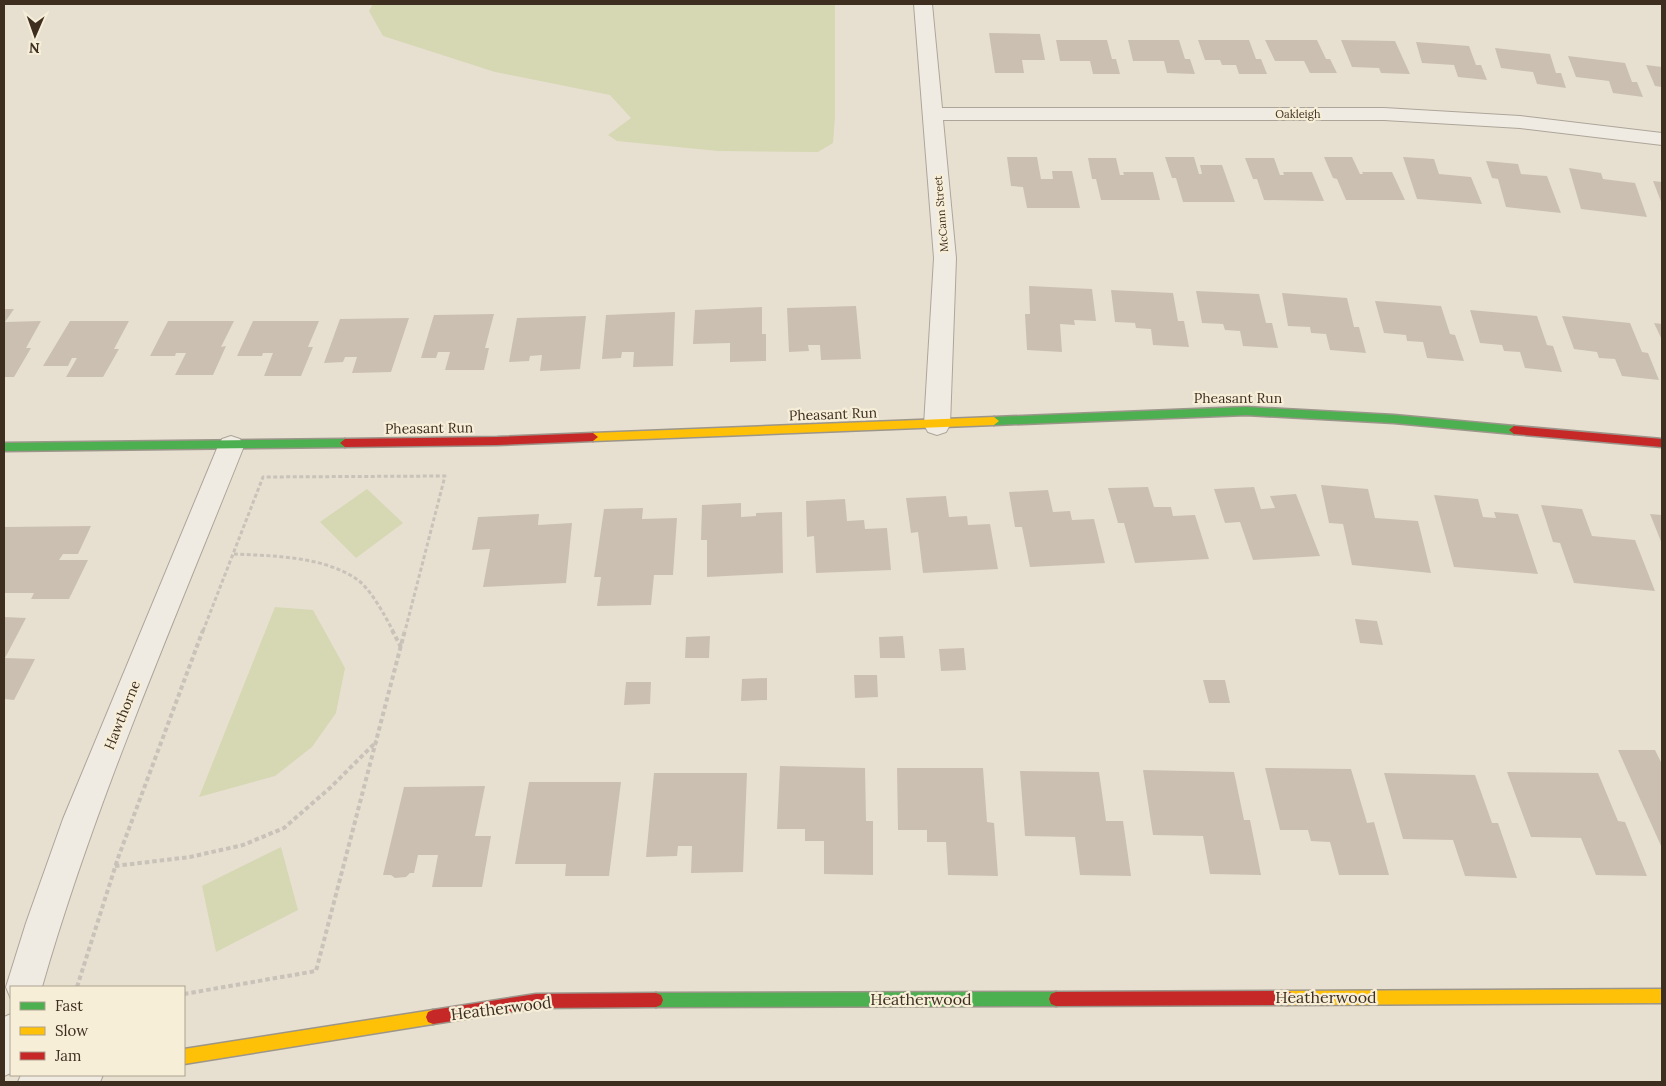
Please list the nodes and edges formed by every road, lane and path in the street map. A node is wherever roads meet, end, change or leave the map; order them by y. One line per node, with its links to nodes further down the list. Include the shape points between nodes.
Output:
1 (923, 4): 2 (street, McCann Street)
2 (933, 114): 3 (street, Oakleigh, via 1384,114 1520,122); 4 (street, McCann Street, via 945,258)
3 (1662, 139)
4 (938, 425): 5 (street, Pheasant Run, via 1246,411 1394,419); 6 (street, Pheasant Run, via 497,441)
5 (1662, 443)
6 (231, 446): 7 (street, Pheasant Run); 12 (street, Hawthorne, via 80,819)
7 (4, 447)
8 (234, 554): 9 (path, via 293,557 356,578 380,606); 9 (path, via 263,477 445,476); 11 (path, via 158,746)
9 (401, 648): 10 (path)
10 (378, 740): 11 (path, via 284,828 243,845 190,857); 14 (path, via 316,971)
11 (115, 866): 13 (path)
12 (24, 986)
13 (77, 986)
14 (185, 994)
15 (1662, 996): 17 (street, Heatherwood, via 536,1001)
16 (10, 1036): 18 (street)
17 (185, 1057)
18 (4, 1058)
19 (77, 1076): 20 (street)
20 (37, 1082)

